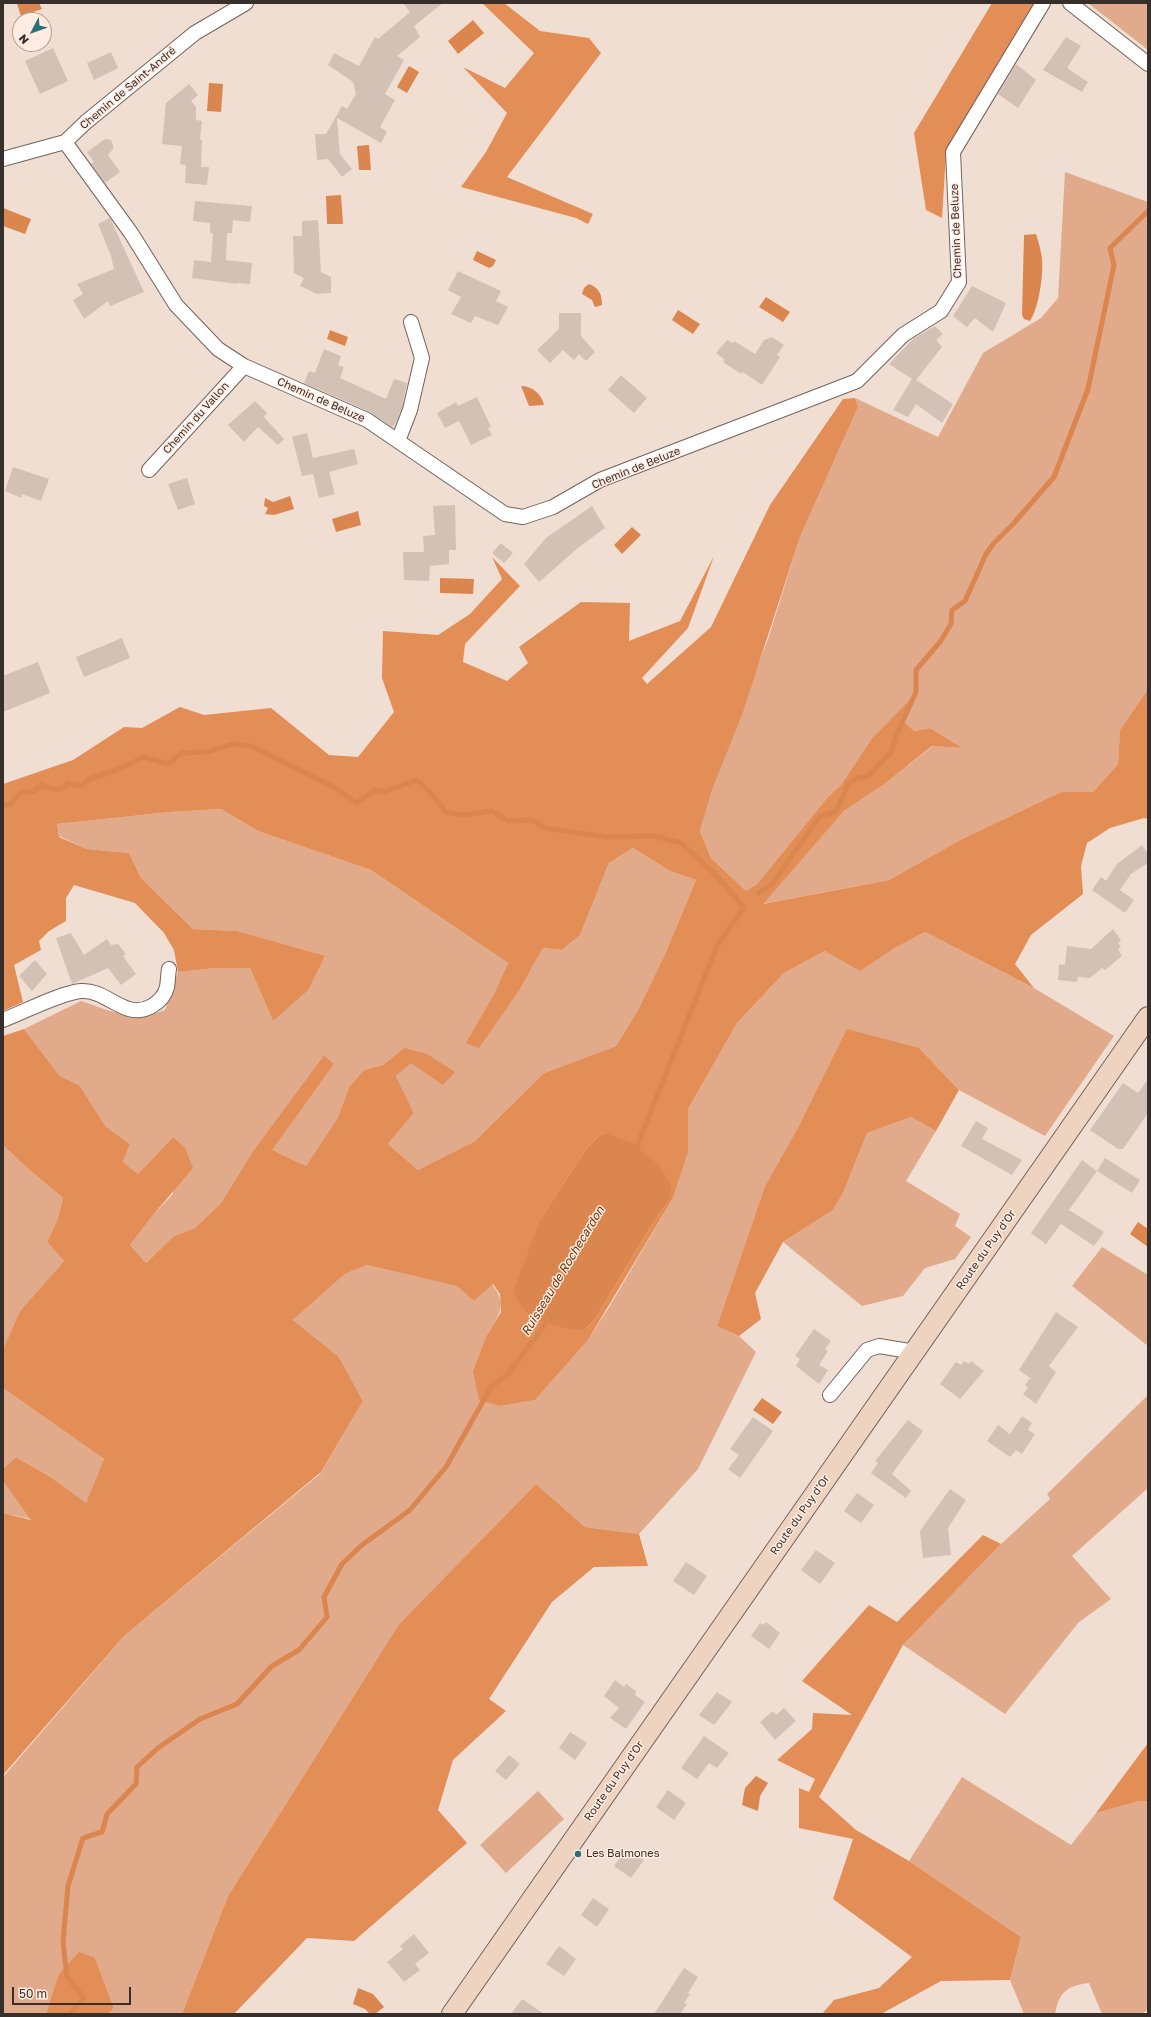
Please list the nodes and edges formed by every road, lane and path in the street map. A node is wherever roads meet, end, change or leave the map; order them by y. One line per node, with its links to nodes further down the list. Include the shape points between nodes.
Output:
1 (246, 3): 5 (street, Chemin de Saint-André, via 194,33)
2 (1043, 3): 9 (street, Chemin de Beluze, via 953,152 958,282 941,311 903,335 856,381 600,480 553,507 523,518 505,514)
3 (1070, 3): 4 (street)
4 (1148, 64)
5 (65, 142): 6 (street, Chemin de Saint-André); 8 (street, Chemin de Beluze, via 131,233 176,305 218,349)
6 (3, 159)
7 (411, 322): 9 (street, via 422,358 410,410)
8 (244, 366): 9 (street, Chemin de Beluze, via 367,420); 10 (street, Chemin du Vallon)
9 (398, 441)
10 (149, 470)
11 (169, 969): 13 (street, via 166,988 158,1002 146,1010 129,1010 95,992 80,991)
12 (1148, 1017): 14 (main road, Route du Puy d'Or)
13 (3, 1020)
14 (915, 1352): 15 (street, via 879,1346 867,1350); 16 (main road, Route du Puy d'Or)
15 (830, 1396)
16 (452, 2014)

